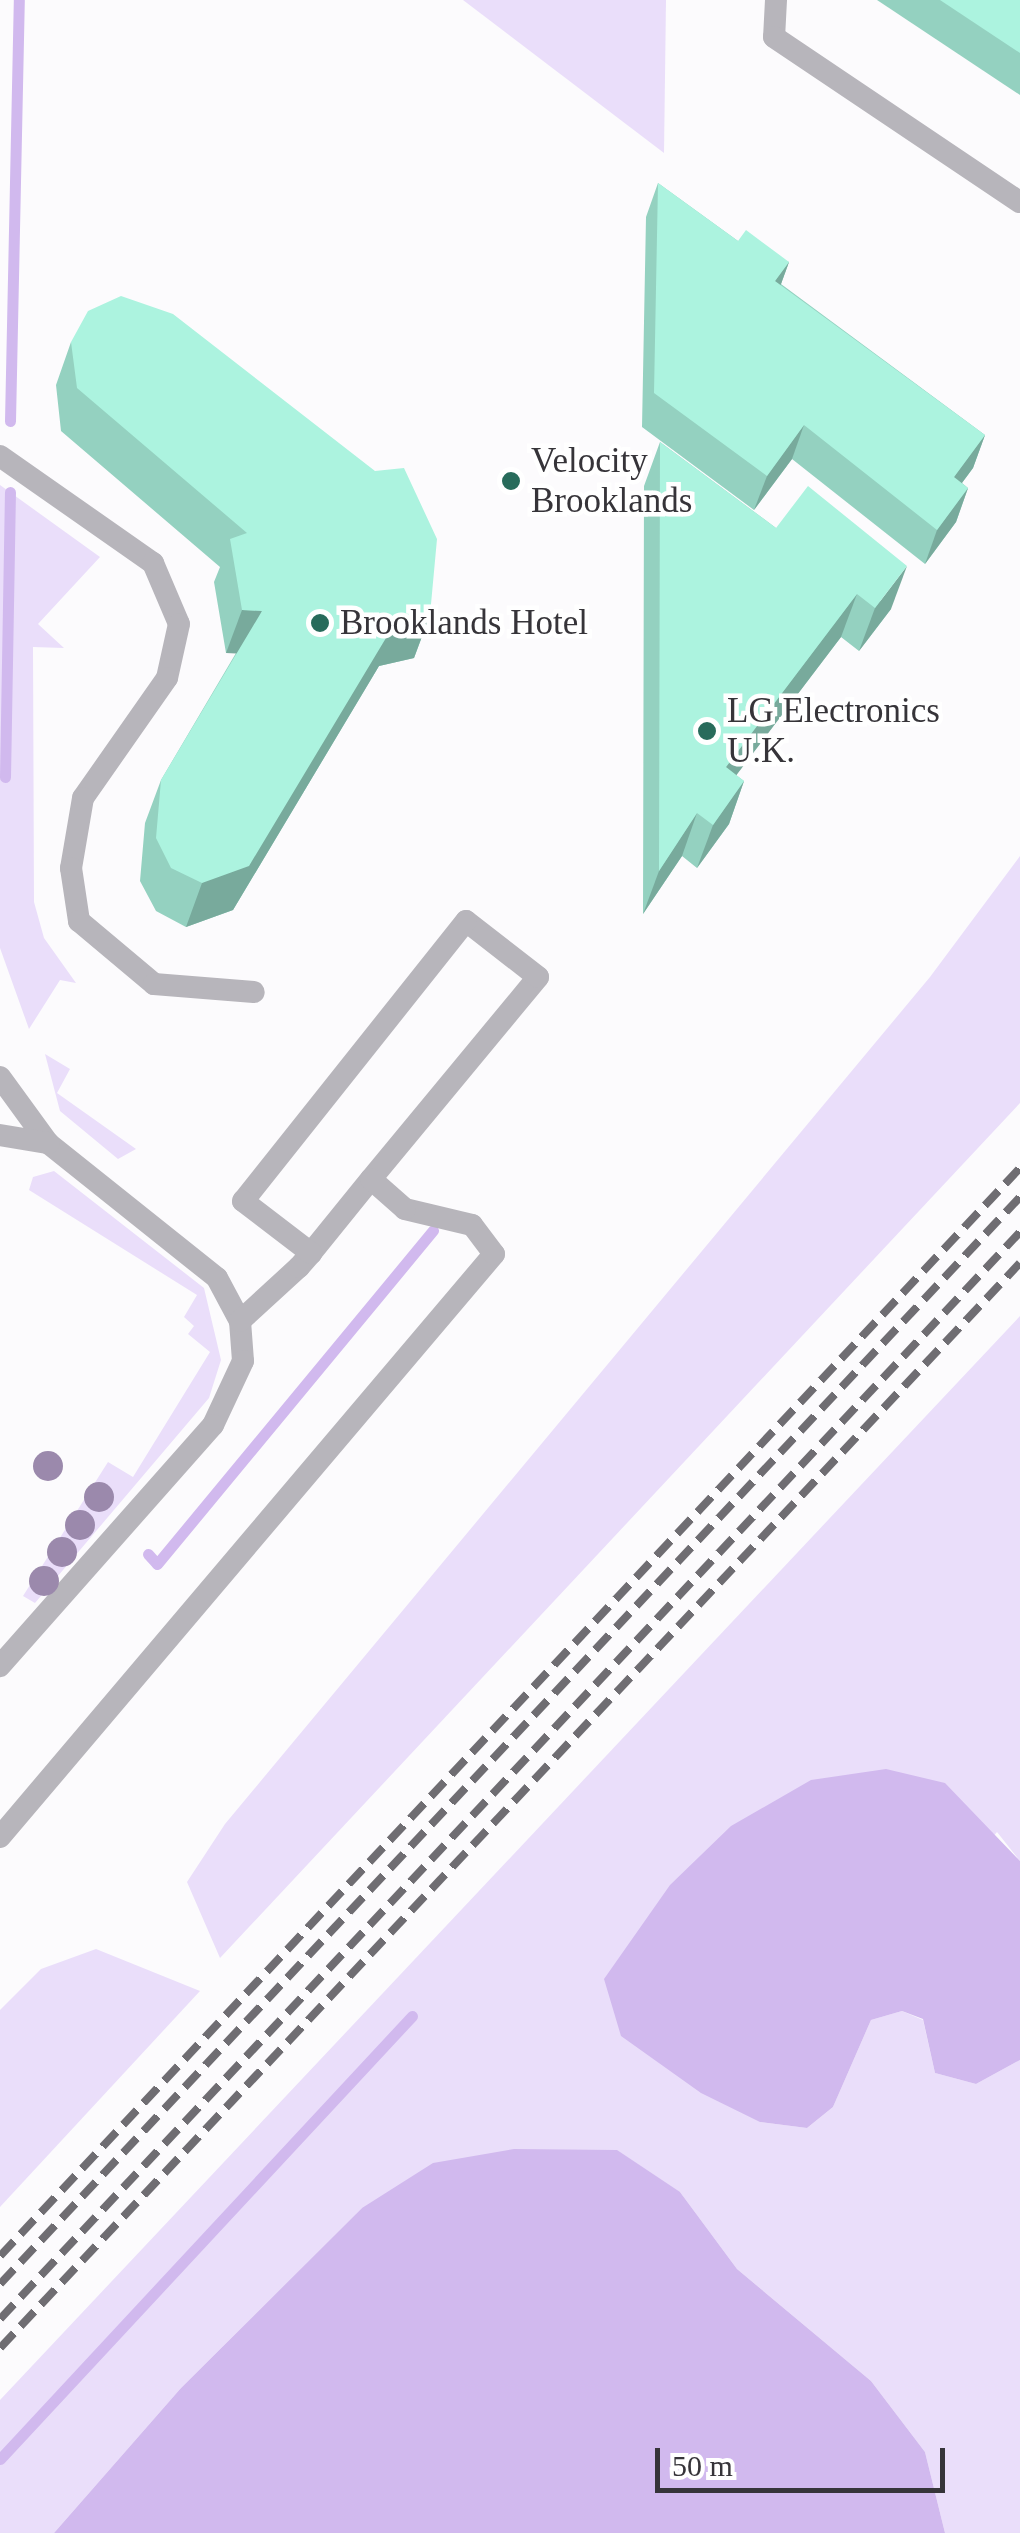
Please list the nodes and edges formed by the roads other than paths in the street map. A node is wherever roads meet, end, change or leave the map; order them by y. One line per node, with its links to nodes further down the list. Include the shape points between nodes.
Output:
1 (776, 0): 2 (lane, via 774,37)
2 (1020, 202)
3 (0, 456): 4 (lane, via 153,563 179,624 166,678 83,798 71,868 80,922 154,984)
4 (254, 992)
5 (0, 1077): 7 (lane)
6 (0, 1135): 7 (lane)
7 (48, 1143): 10 (lane, via 216,1278)
8 (371, 1180): 9 (lane); 9 (lane, via 538,977 466,920 242,1201); 12 (lane, via 406,1208 472,1225 494,1254)
9 (311, 1252): 10 (lane)
10 (240, 1320): 11 (lane, via 239,1376 213,1425)
11 (0, 1666)
12 (0, 1837)

